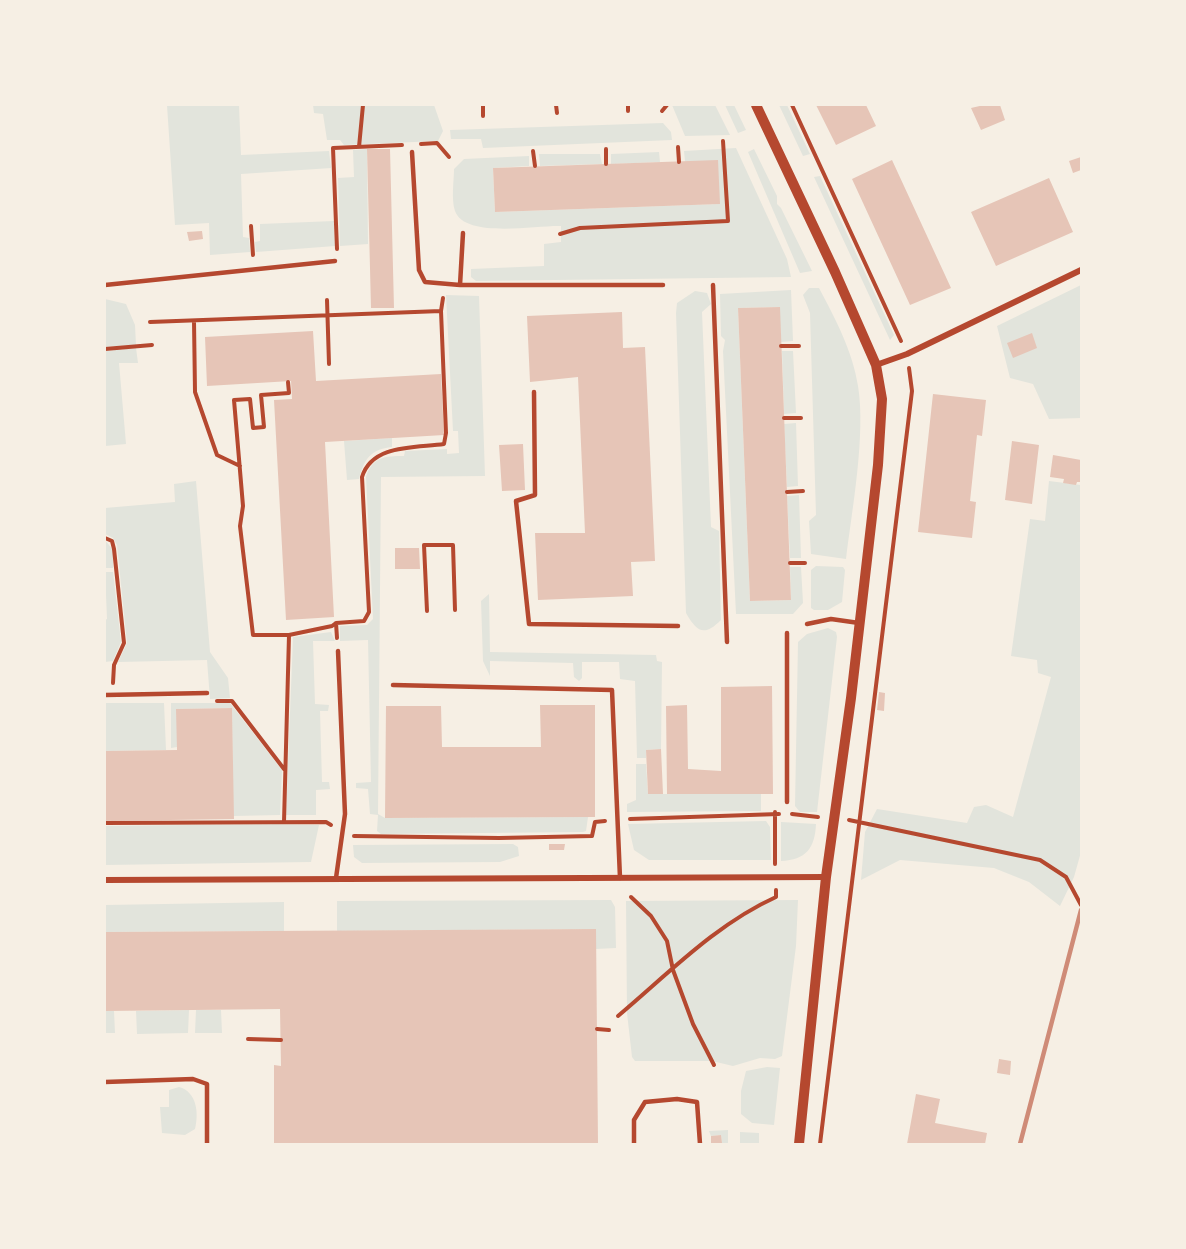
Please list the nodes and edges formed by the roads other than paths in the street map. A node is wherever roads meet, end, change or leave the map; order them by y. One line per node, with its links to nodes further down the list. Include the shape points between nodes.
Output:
1 (756, 105): 10 (street)
2 (412, 152): 7 (lane, via 419,270 425,282)
3 (463, 233): 7 (lane)
4 (335, 261): 6 (lane)
5 (1081, 270): 10 (street, via 907,354)
6 (105, 285)
7 (460, 285): 8 (lane)
8 (663, 285)
9 (713, 285): 16 (lane)
10 (876, 365): 13 (street, via 882,399 878,465)
11 (534, 392): 14 (lane, via 535,495 516,501 529,624)
12 (807, 624): 13 (lane, via 831,619)
13 (859, 624): 24 (street)
14 (678, 626)
15 (787, 633): 21 (lane)
16 (727, 642)
17 (338, 651): 22 (lane, via 345,814)
18 (393, 685): 23 (lane, via 612,690)
19 (207, 693): 20 (lane)
20 (105, 695)
21 (787, 802)
22 (336, 878): 23 (street); 25 (street)
23 (620, 878): 24 (street)
24 (826, 878): 30 (street)
25 (105, 880)
26 (105, 1082): 27 (lane, via 194,1079 207,1084)
27 (207, 1144)
28 (634, 1144): 29 (lane, via 634,1120 645,1102 676,1099 697,1102)
29 (700, 1144)
30 (800, 1144)

